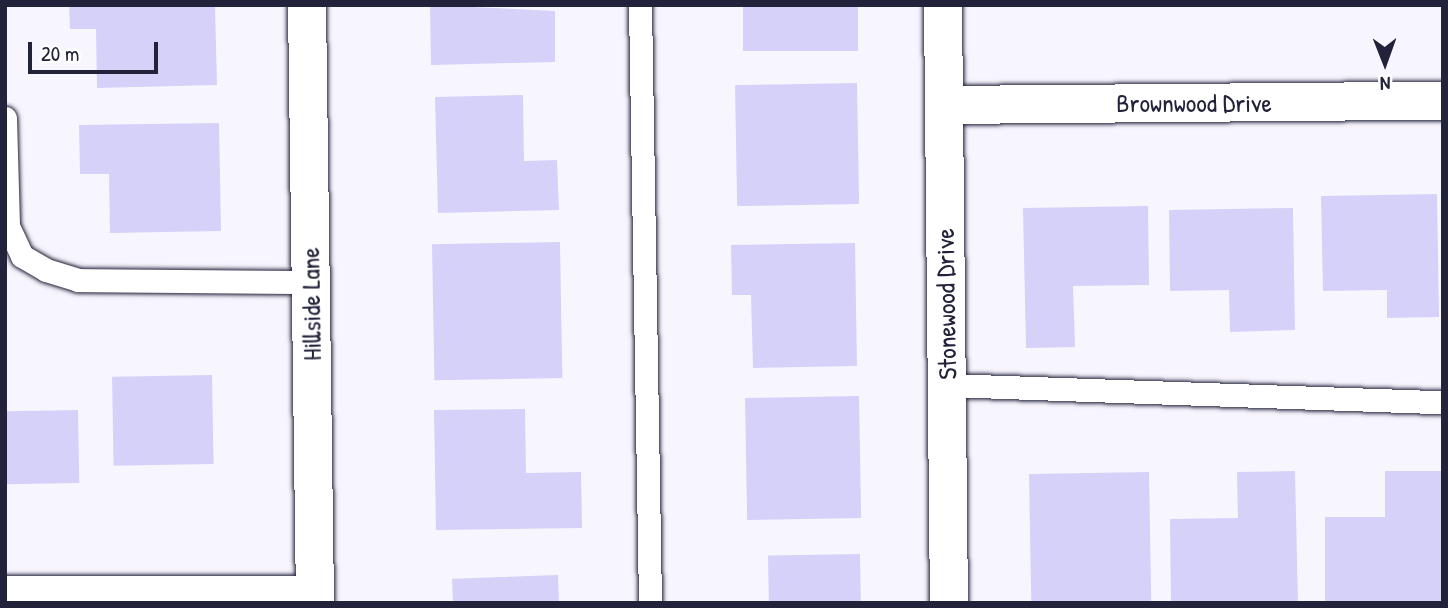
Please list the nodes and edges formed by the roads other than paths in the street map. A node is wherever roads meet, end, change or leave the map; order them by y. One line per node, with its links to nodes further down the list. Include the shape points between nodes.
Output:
1 (307, 5): 7 (street, Hillside Lane)
2 (640, 5): 12 (lane)
3 (943, 5): 5 (street, Stonewood Drive)
4 (1443, 101): 5 (street, Brownwood Drive)
5 (944, 104): 8 (street, Stonewood Drive)
6 (5, 118): 7 (lane, via 8,226 22,256 46,270 78,280)
7 (311, 282): 11 (street, Hillside Lane)
8 (947, 385): 9 (lane); 13 (street, Stonewood Drive)
9 (1443, 402)
10 (5, 595): 11 (street)
11 (315, 599)
12 (650, 603)
13 (949, 603)

